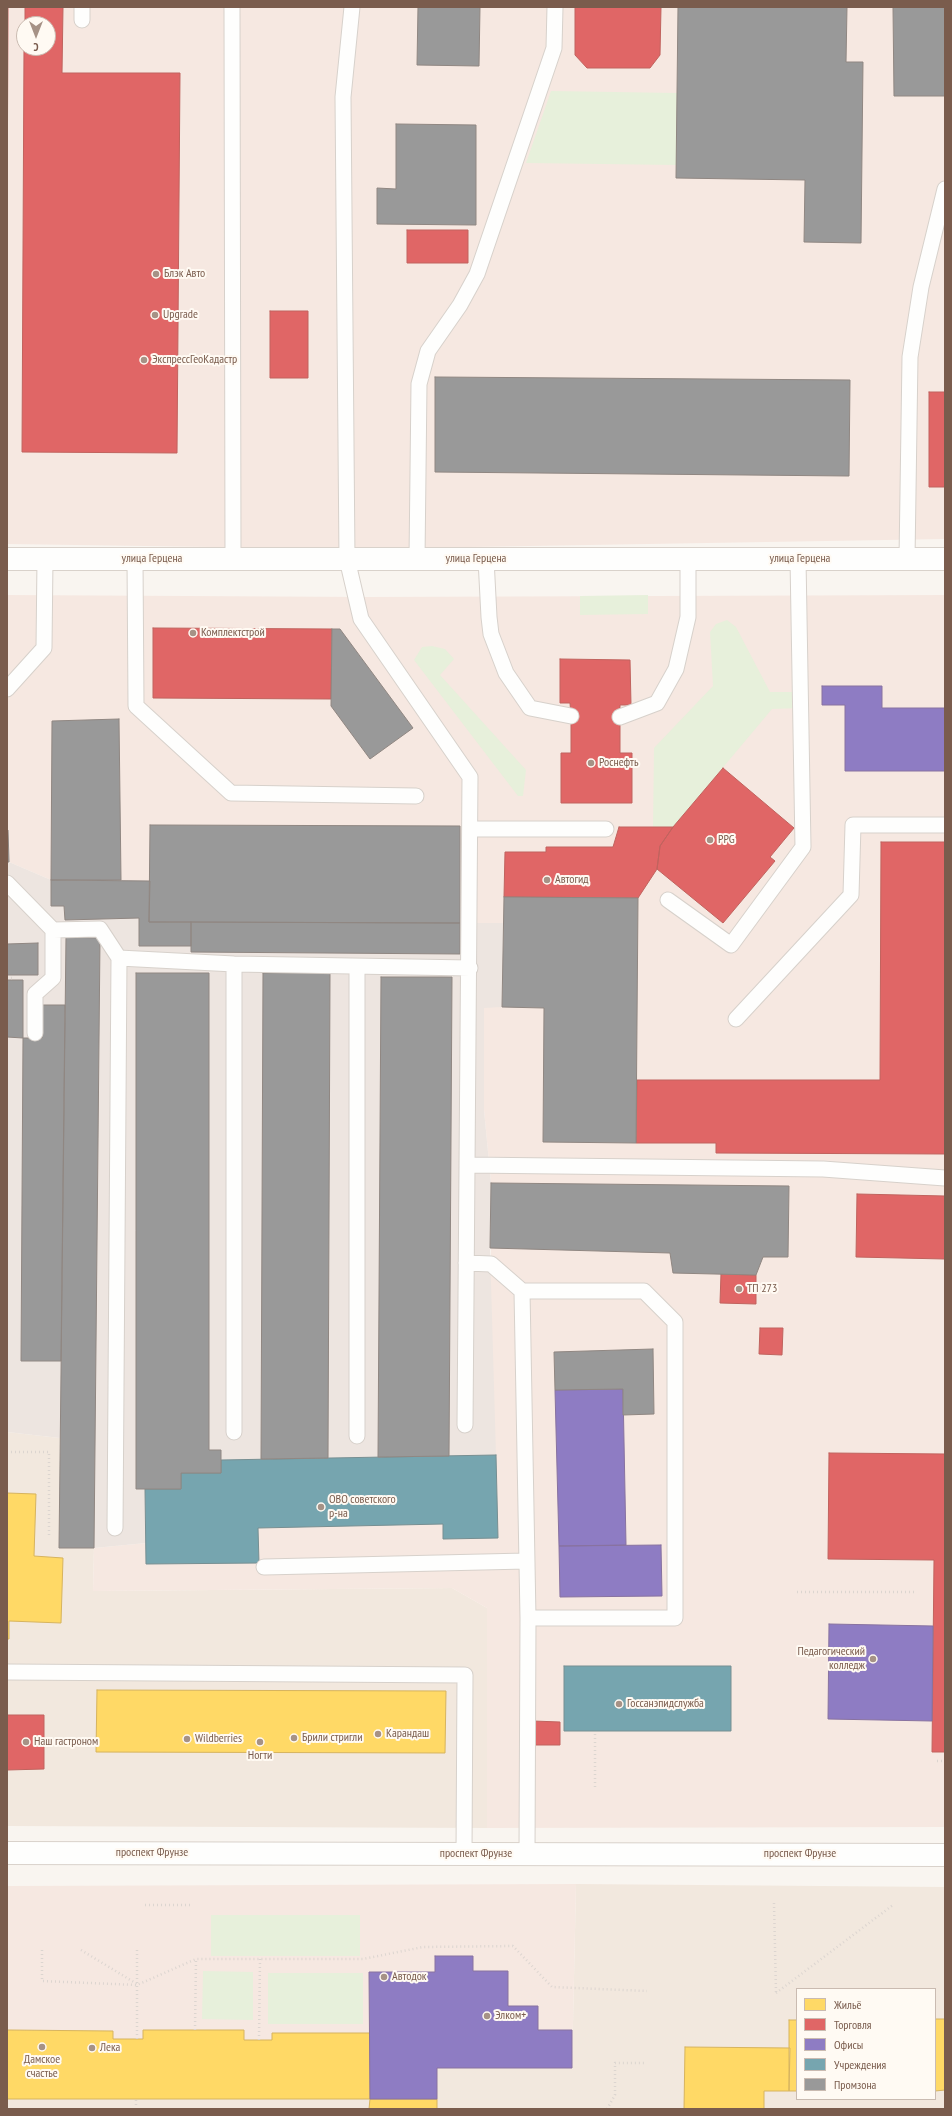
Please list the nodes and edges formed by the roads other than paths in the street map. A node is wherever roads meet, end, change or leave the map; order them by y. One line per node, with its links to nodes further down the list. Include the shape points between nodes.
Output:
1 (232, 7): 8 (lane)
2 (352, 7): 9 (lane, via 344,97)
3 (555, 7): 10 (lane, via 554,48 477,274 460,305 428,351 419,384)
4 (945, 189): 14 (lane, via 921,287 910,357)
5 (7, 559): 6 (street, улица Герцена)
6 (45, 559): 7 (street, улица Герцена); 16 (lane, via 44,648)
7 (135, 559): 8 (street, улица Герцена); 19 (lane, via 136,706 231,794)
8 (233, 559): 9 (street, улица Герцена)
9 (347, 559): 10 (street, улица Герцена); 21 (lane, via 361,619 470,777)
10 (417, 559): 11 (street, улица Герцена)
11 (486, 559): 12 (street, улица Герцена); 17 (lane, via 489,617 492,634 506,673 530,708)
12 (688, 559): 13 (street, улица Герцена); 18 (lane, via 688,617 676,669 657,703)
13 (798, 559): 14 (street, улица Герцена); 24 (lane, via 802,846 731,945)
14 (907, 559): 15 (street, улица Герцена)
15 (945, 559)
16 (7, 689)
17 (570, 716)
18 (620, 717)
19 (416, 796)
20 (945, 824): 30 (lane, via 853,824 851,895)
21 (470, 829): 22 (lane); 29 (lane)
22 (606, 829)
23 (7, 883): 25 (lane)
24 (668, 900)
25 (53, 930): 26 (lane, via 100,929); 31 (lane, via 53,978 35,994)
26 (119, 958): 27 (lane); 39 (lane)
27 (234, 964): 28 (lane); 37 (lane)
28 (357, 967): 29 (lane); 38 (lane)
29 (470, 968): 32 (lane)
30 (736, 1019)
31 (35, 1033)
32 (468, 1165): 33 (lane, via 823,1169); 34 (lane)
33 (945, 1178)
34 (466, 1263): 35 (lane, via 491,1264); 36 (lane)
35 (522, 1291): 40 (lane); 42 (lane, via 644,1291 675,1322 675,1618)
36 (465, 1425)
37 (234, 1432)
38 (357, 1436)
39 (115, 1528)
40 (526, 1562): 41 (lane); 42 (lane)
41 (264, 1566)
42 (528, 1618): 46 (lane)
43 (7, 1672): 45 (lane, via 465,1675)
44 (7, 1853): 45 (street, проспект Фрунзе)
45 (464, 1854): 46 (street, проспект Фрунзе)
46 (527, 1854): 47 (street, проспект Фрунзе)
47 (945, 1855)

